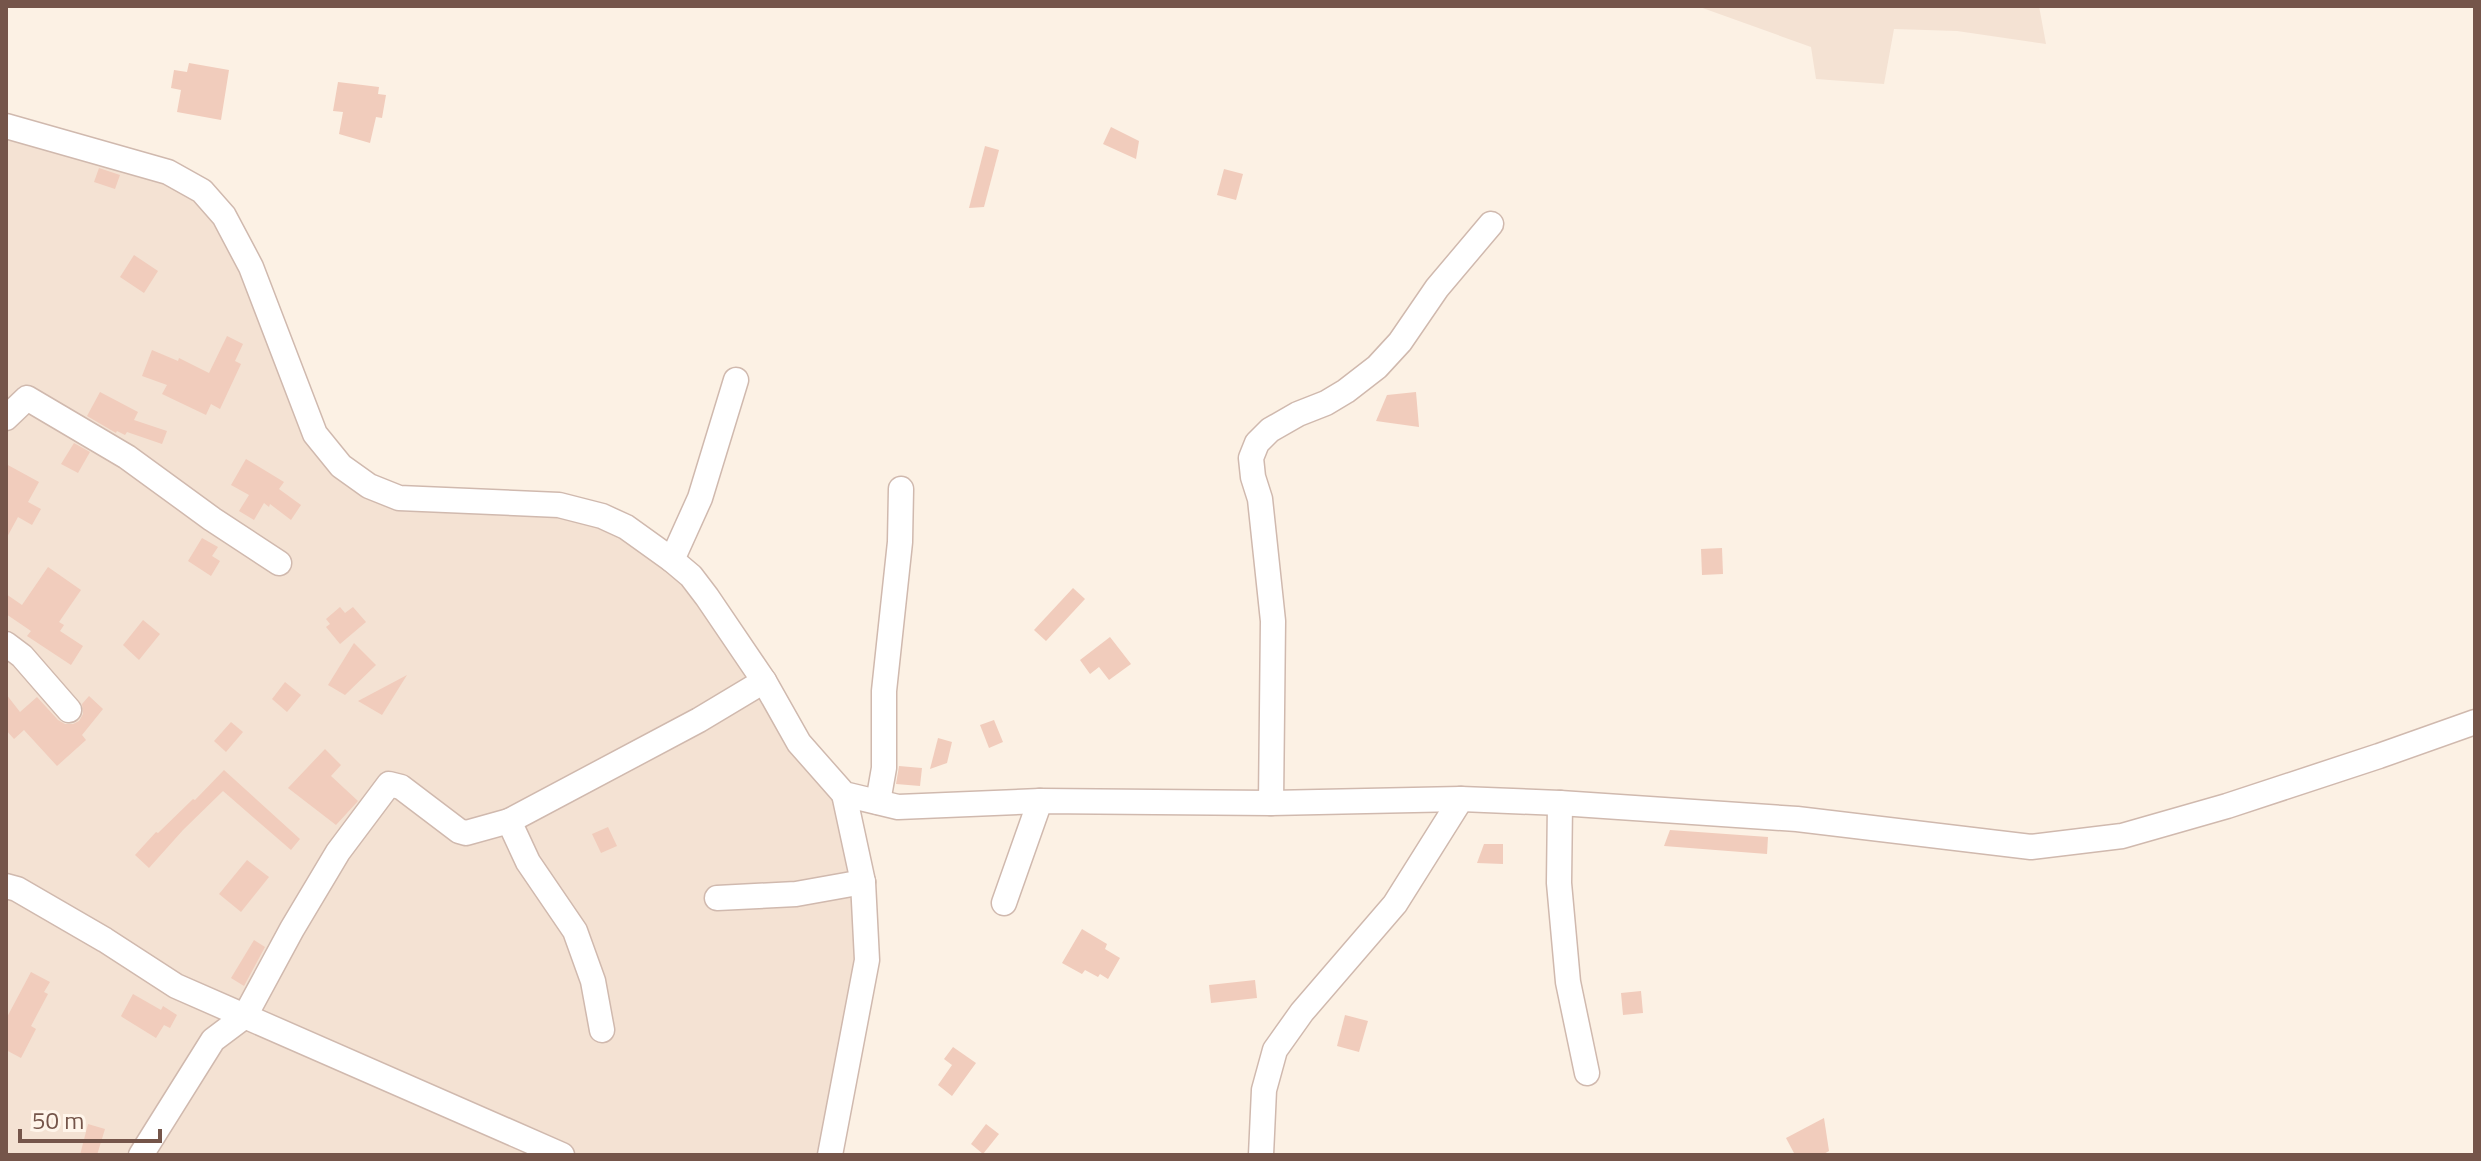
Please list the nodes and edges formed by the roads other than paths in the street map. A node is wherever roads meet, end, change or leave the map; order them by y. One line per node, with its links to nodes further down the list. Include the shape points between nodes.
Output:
1 (6, 126): 6 (street, via 168,172 202,191 224,216 251,267 315,434 341,466 369,486 399,498 559,505 626,527)
2 (1491, 224): 16 (street, via 1377,367 1326,403 1270,430 1251,458 1273,621)
3 (736, 380): 6 (street, via 700,498)
4 (6, 418): 7 (street, via 27,398 127,457)
5 (901, 489): 15 (street)
6 (672, 560): 9 (street, via 707,597)
7 (279, 563)
8 (6, 644): 10 (street)
9 (764, 681): 12 (street, via 799,743); 18 (street)
10 (69, 710)
11 (2475, 722): 17 (street, via 2122,836 2031,847 1797,819)
12 (844, 794): 15 (street); 19 (street)
13 (1461, 799): 16 (street); 17 (street); 29 (street, via 1395,904 1275,1050 1264,1090)
14 (1040, 801): 15 (street, via 898,807); 16 (street); 22 (street)
15 (878, 802)
16 (1271, 803)
17 (1560, 803): 25 (street, via 1559,883 1568,982)
18 (509, 821): 23 (street, via 459,831 401,787 389,784 338,852); 24 (street, via 528,862 575,931 593,981)
19 (863, 882): 21 (street, via 796,894); 28 (street, via 867,960)
20 (6, 886): 23 (street, via 176,986)
21 (717, 898)
22 (1004, 903)
23 (245, 1016): 26 (street, via 213,1040); 27 (street)
24 (602, 1030)
25 (1587, 1073)
26 (141, 1155)
27 (562, 1155)
28 (830, 1155)
29 (1261, 1155)

